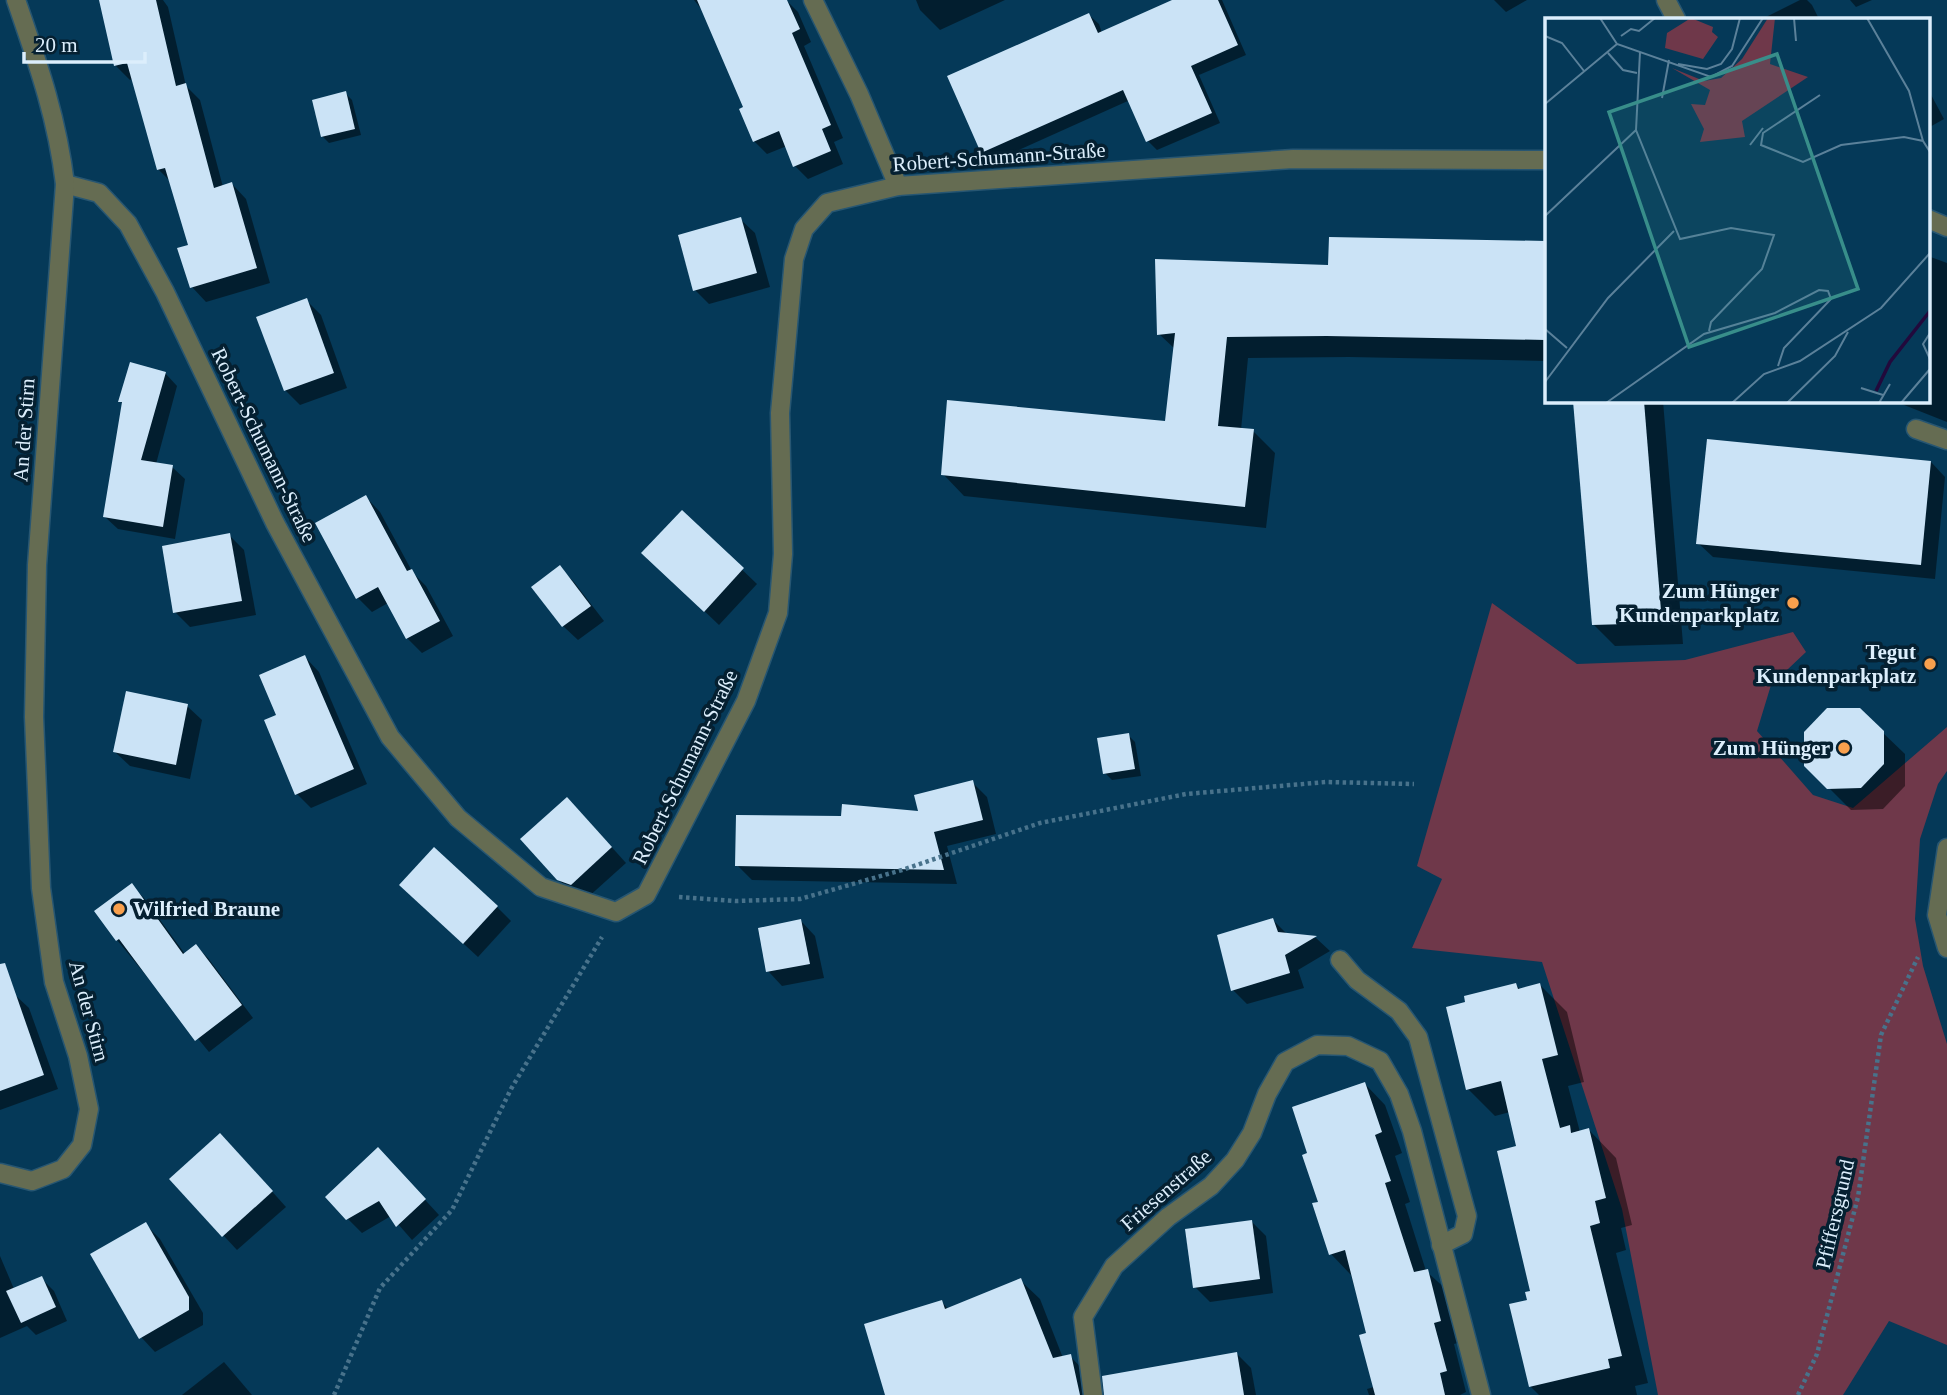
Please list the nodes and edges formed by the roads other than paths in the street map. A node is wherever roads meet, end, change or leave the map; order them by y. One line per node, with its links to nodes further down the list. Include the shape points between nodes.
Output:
1 (16, 0): 6 (street, An der Stirn, via 51,103)
2 (813, 0): 7 (street)
3 (1666, 0): 4 (street)
4 (1675, 18)
5 (1545, 160): 7 (street, Robert-Schumann-Straße, via 1293,159)
6 (65, 184): 7 (street, Robert-Schumann-Straße, via 99,193 128,224 275,523 390,737 458,818 541,887 616,912 646,895 746,701 778,613 783,554 780,413 794,259 804,229 827,203); 15 (street, An der Stirn, via 37,565 34,717 41,888 54,982 89,1108 82,1145 64,1169 32,1181)
7 (898, 186)
8 (1930, 220): 9 (street)
9 (1947, 227)
10 (1916, 429): 11 (street)
11 (1947, 440)
12 (1947, 848): 13 (street, via 1937,915)
13 (1947, 948)
14 (1340, 960): 16 (street, via 1357,980 1399,1011 1418,1037 1467,1216 1463,1234)
15 (0, 1172)
16 (1441, 1245): 17 (street, Friesenstraße, via 1412,1131 1399,1094 1380,1061 1348,1046 1317,1045 1285,1062 1235,1160 1211,1186 1114,1266 1083,1317); 18 (street, Friesenstraße)
17 (1093, 1395)
18 (1481, 1395)

